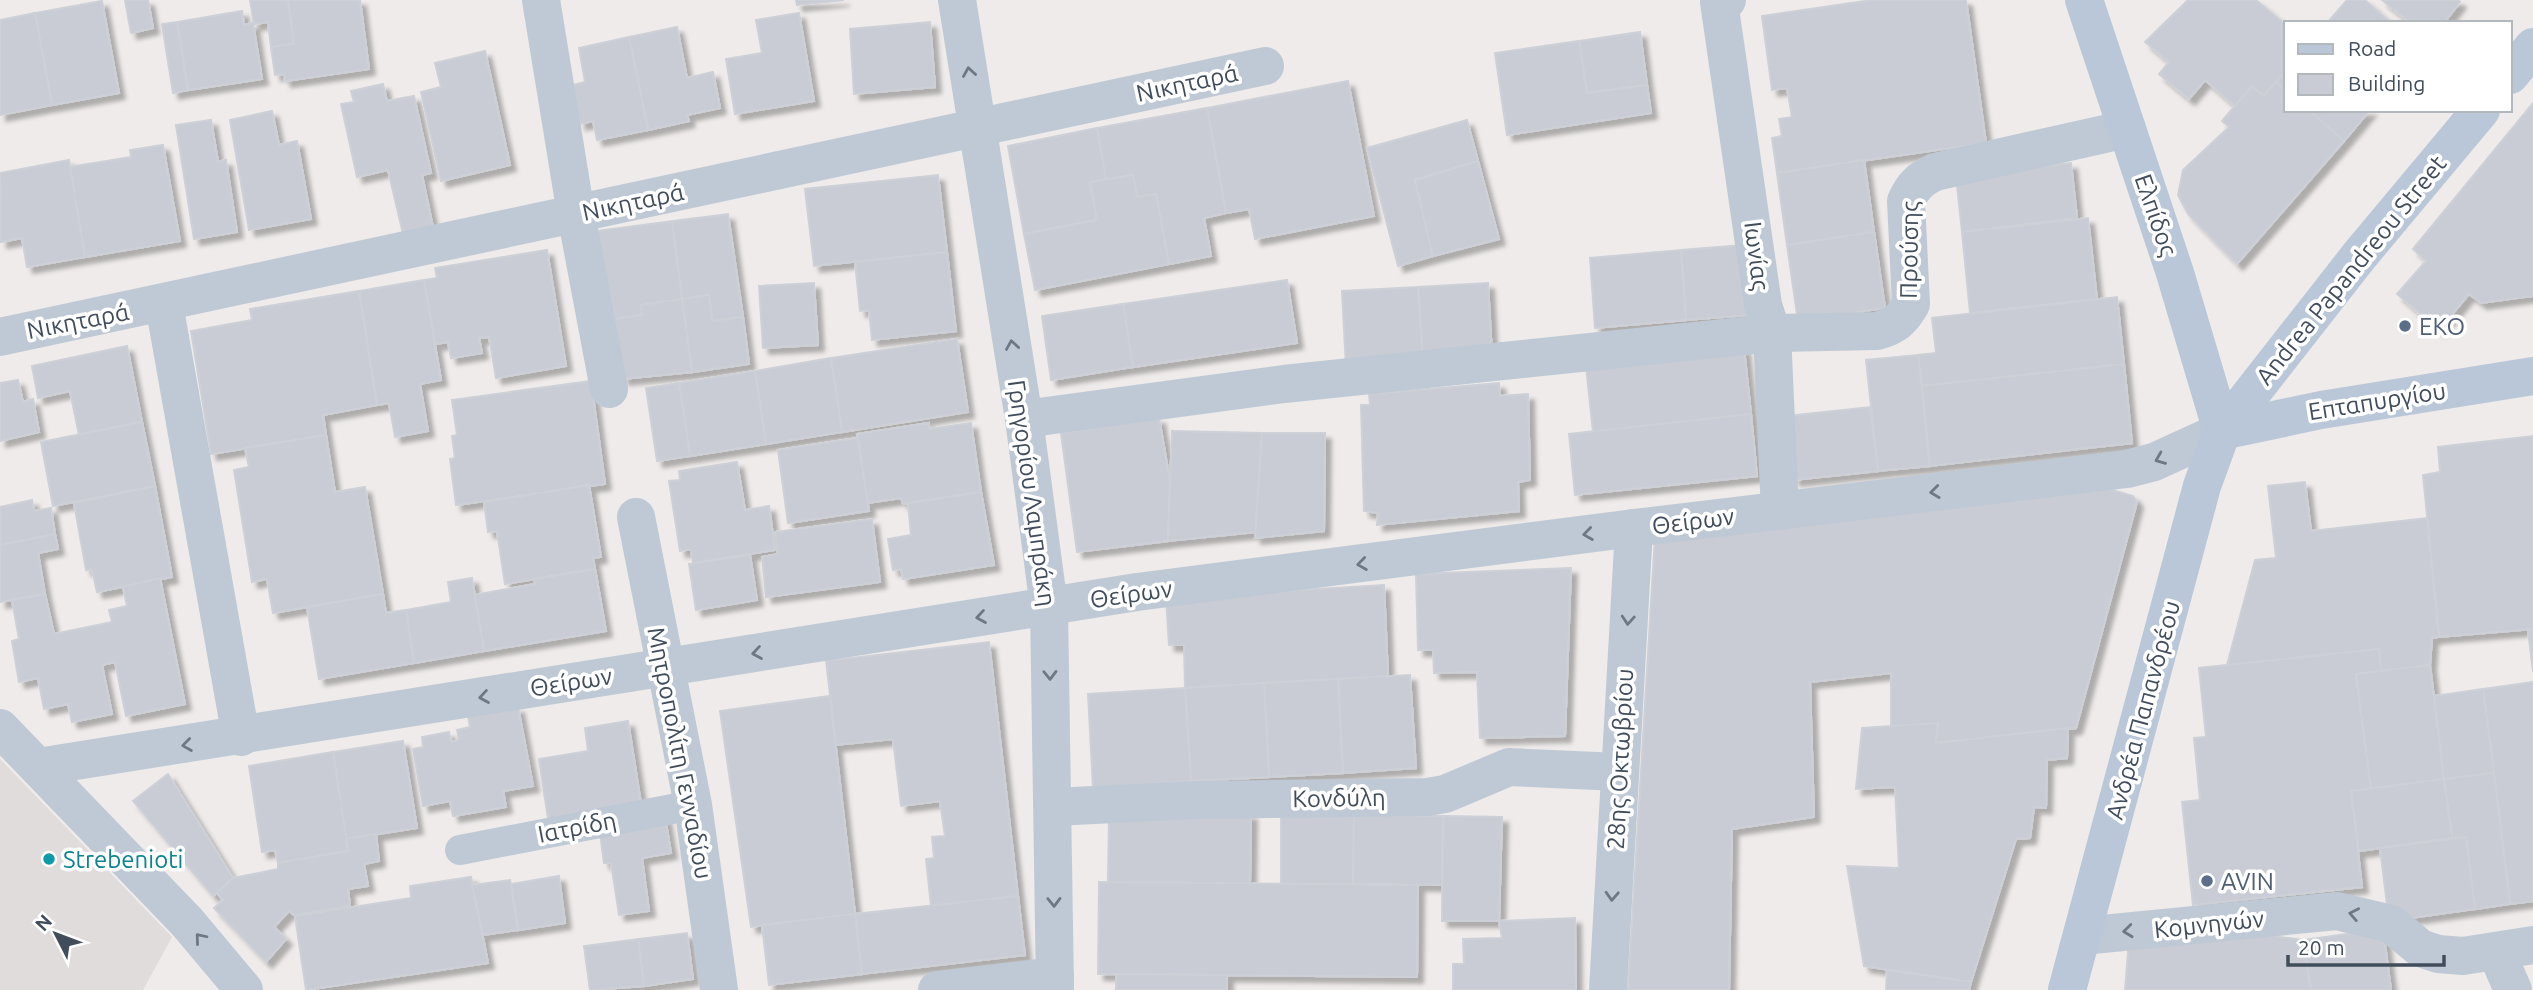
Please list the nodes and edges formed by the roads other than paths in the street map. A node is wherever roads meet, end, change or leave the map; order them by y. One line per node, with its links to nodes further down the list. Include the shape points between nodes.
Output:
1 (541, 0): 11 (street)
2 (957, 0): 9 (street, Γρηγορίου Λαμπράκη, one-way to 2)
3 (2084, 0): 10 (main road, Ελπίδος)
4 (1723, 1): 13 (street, Ιωνίας, via 1763,305)
5 (2533, 47): 7 (main road)
6 (1265, 66): 9 (street, Νικηταρά)
7 (2512, 73)
8 (2478, 112): 18 (main road, Andrea Papandreou Street)
9 (978, 128): 11 (street, Νικηταρά); 17 (street, Γρηγορίου Λαμπράκη, one-way to 9)
10 (2127, 129): 13 (street, Προύσης, via 1922,178 1906,201 1912,288 1904,317 1877,331); 18 (main road, Ελπίδος)
11 (576, 214): 12 (street, Νικηταρά); 16 (street)
12 (164, 304): 14 (street, Νικηταρά); 25 (street)
13 (1772, 333): 17 (street, Προύσης, via 1284,384); 19 (street, Ιωνίας)
14 (0, 337)
15 (2533, 376): 18 (main road, Επταπυργίου)
16 (609, 389)
17 (1024, 419): 22 (street, Γρηγορίου Λαμπράκη)
18 (2222, 431): 19 (street, Θείρων, one-way to 19, via 2127,469); 31 (main road, Ανδρέα Παπανδρέου, via 2203,485)
19 (1780, 511): 21 (street, Θείρων)
20 (636, 517): 23 (street, Μητροπολίτη Γενναδίου)
21 (1634, 528): 22 (street, Θείρων, one-way to 22); 27 (street, 28ης Οκτωβρίου, one-way to 27)
22 (1049, 607): 23 (street, Θείρων, one-way to 23); 29 (street, Γρηγορίου Λαμπράκη, one-way to 29)
23 (664, 667): 25 (street, Θείρων, one-way to 25); 28 (street, Μητροπολίτη Γενναδίου)
24 (0, 729): 26 (street)
25 (241, 737): 26 (street, Θείρων, one-way to 26)
26 (38, 767): 35 (street, one-way to 26, via 187,922)
27 (1619, 772): 29 (street, Κονδύλη, via 1509,767 1455,791 1427,797); 38 (street, 28ης Οκτωβρίου, one-way to 38)
28 (693, 805): 30 (street, Ιατρίδη); 36 (street, Μητροπολίτη Γενναδίου)
29 (1053, 807): 34 (street, Γρηγορίου Λαμπράκη, one-way to 34)
30 (460, 850)
31 (2082, 936): 33 (street, Κομνηνών, one-way to 31, via 2438,954 2420,948 2391,925 2337,911); 39 (main road, Ανδρέα Παπανδρέου)
32 (2533, 945): 33 (street, Κομνηνών)
33 (2496, 951): 40 (street)
34 (1055, 983): 37 (street)
35 (244, 990)
36 (719, 990)
37 (937, 990)
38 (1608, 990)
39 (2067, 990)
40 (2513, 990)

